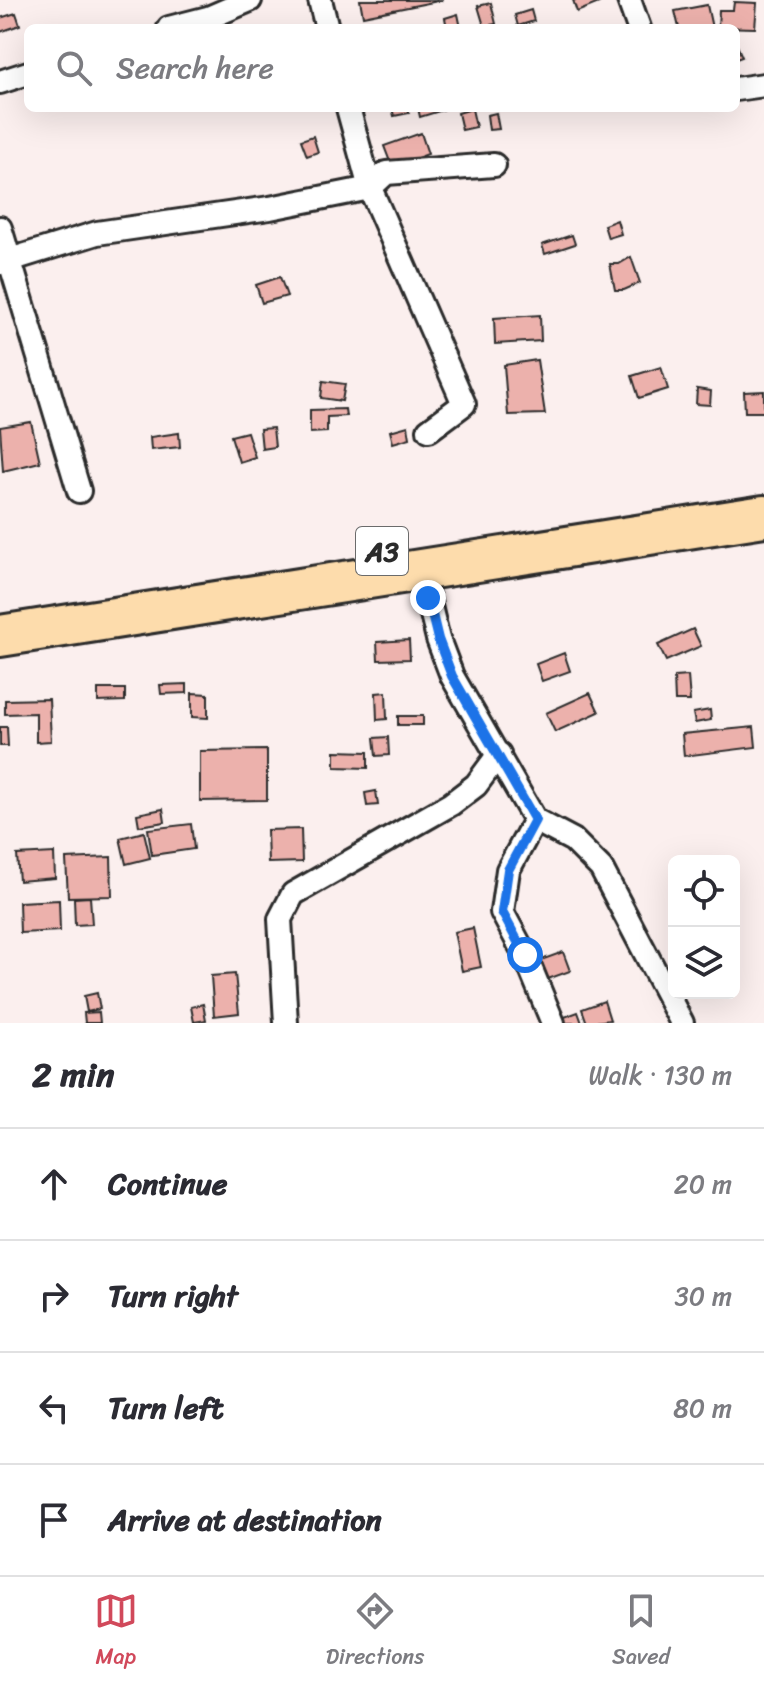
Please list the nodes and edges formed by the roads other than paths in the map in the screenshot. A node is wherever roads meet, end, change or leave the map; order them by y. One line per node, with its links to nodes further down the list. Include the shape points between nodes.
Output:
1 (250, 0): 4 (street)
2 (320, 0): 5 (street)
3 (629, 0): 6 (street)
4 (185, 24)
5 (326, 24)
6 (638, 24)
7 (24, 74): 8 (street)
8 (0, 82)
9 (764, 85): 10 (street)
10 (740, 88)
11 (349, 112): 13 (street)
12 (494, 165): 13 (street, via 386,173)
13 (370, 188): 15 (street, via 97,233); 16 (street, via 464,404)
14 (0, 228): 15 (street)
15 (5, 261): 17 (street)
16 (429, 430)
17 (79, 491)
18 (764, 491): 21 (highway, A3)
19 (764, 516): 20 (highway, A3)
20 (417, 571): 21 (highway, A3); 22 (street, via 452,676)
21 (4, 623)
22 (499, 754): 23 (street); 24 (street, via 476,785 451,804 293,894 280,919)
23 (535, 820): 25 (street, via 508,870 502,912); 26 (street, via 573,840 601,868)
24 (286, 1023)
25 (553, 1023)
26 (682, 1023)

